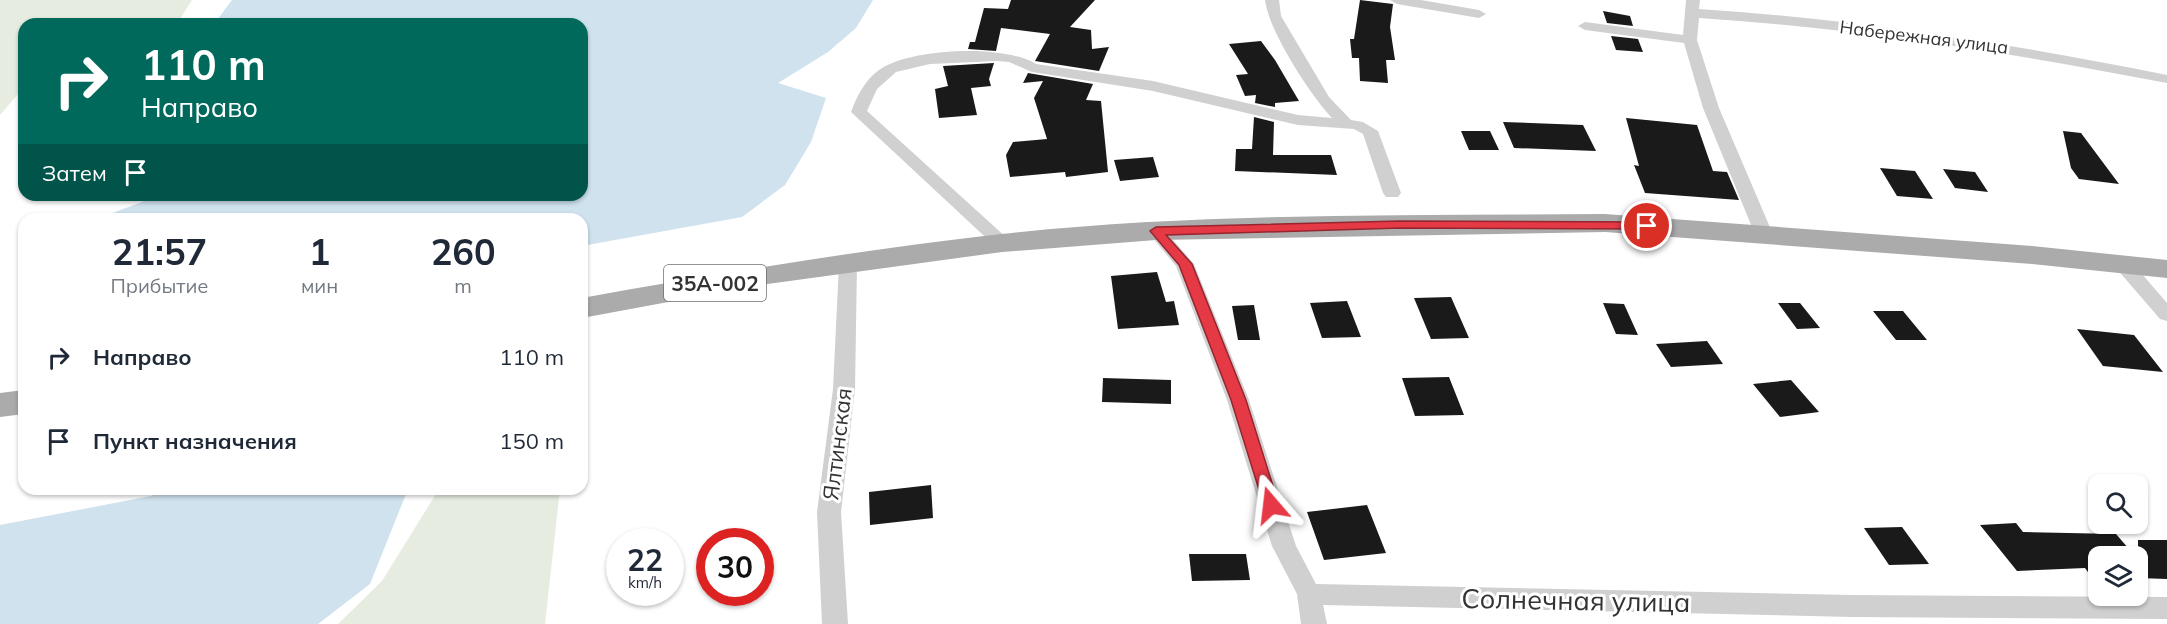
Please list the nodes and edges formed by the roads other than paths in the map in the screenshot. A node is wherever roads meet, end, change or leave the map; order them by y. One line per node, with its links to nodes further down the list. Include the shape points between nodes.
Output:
1 (1272, 0): 8 (street, via 1274,16 1323,99)
2 (1397, 0): 4 (street)
3 (1692, 7): 6 (street); 7 (street, Набережная улица, via 2006,47)
4 (1479, 14)
5 (1585, 26): 6 (street)
6 (1690, 40): 11 (street, via 1711,108)
7 (2167, 79)
8 (1346, 124): 9 (street, via 1370,131); 12 (street, via 1298,120 1153,86 1032,68 1020,60 1004,57 964,57 891,69 867,89 859,112)
9 (1392, 193)
10 (1156, 231): 11 (main road, 35А-002, via 1605,223); 12 (main road, 35А-002); 20 (street, via 1185,264 1238,400 1284,546)
11 (1763, 232): 14 (main road, 35А-002)
12 (1002, 243): 13 (main road, 35А-002)
13 (848, 264): 16 (main road, 35А-002); 22 (street, Ялтинская, via 844,389 829,512)
14 (2123, 264): 15 (main road, 35А-002); 17 (street)
15 (2167, 269)
16 (588, 307)
17 (2167, 315)
18 (18, 403): 19 (main road)
19 (0, 405)
20 (1309, 594): 21 (street, Солнечная улица, via 1852,606); 23 (street)
21 (2167, 608)
22 (835, 624)
23 (1314, 624)

